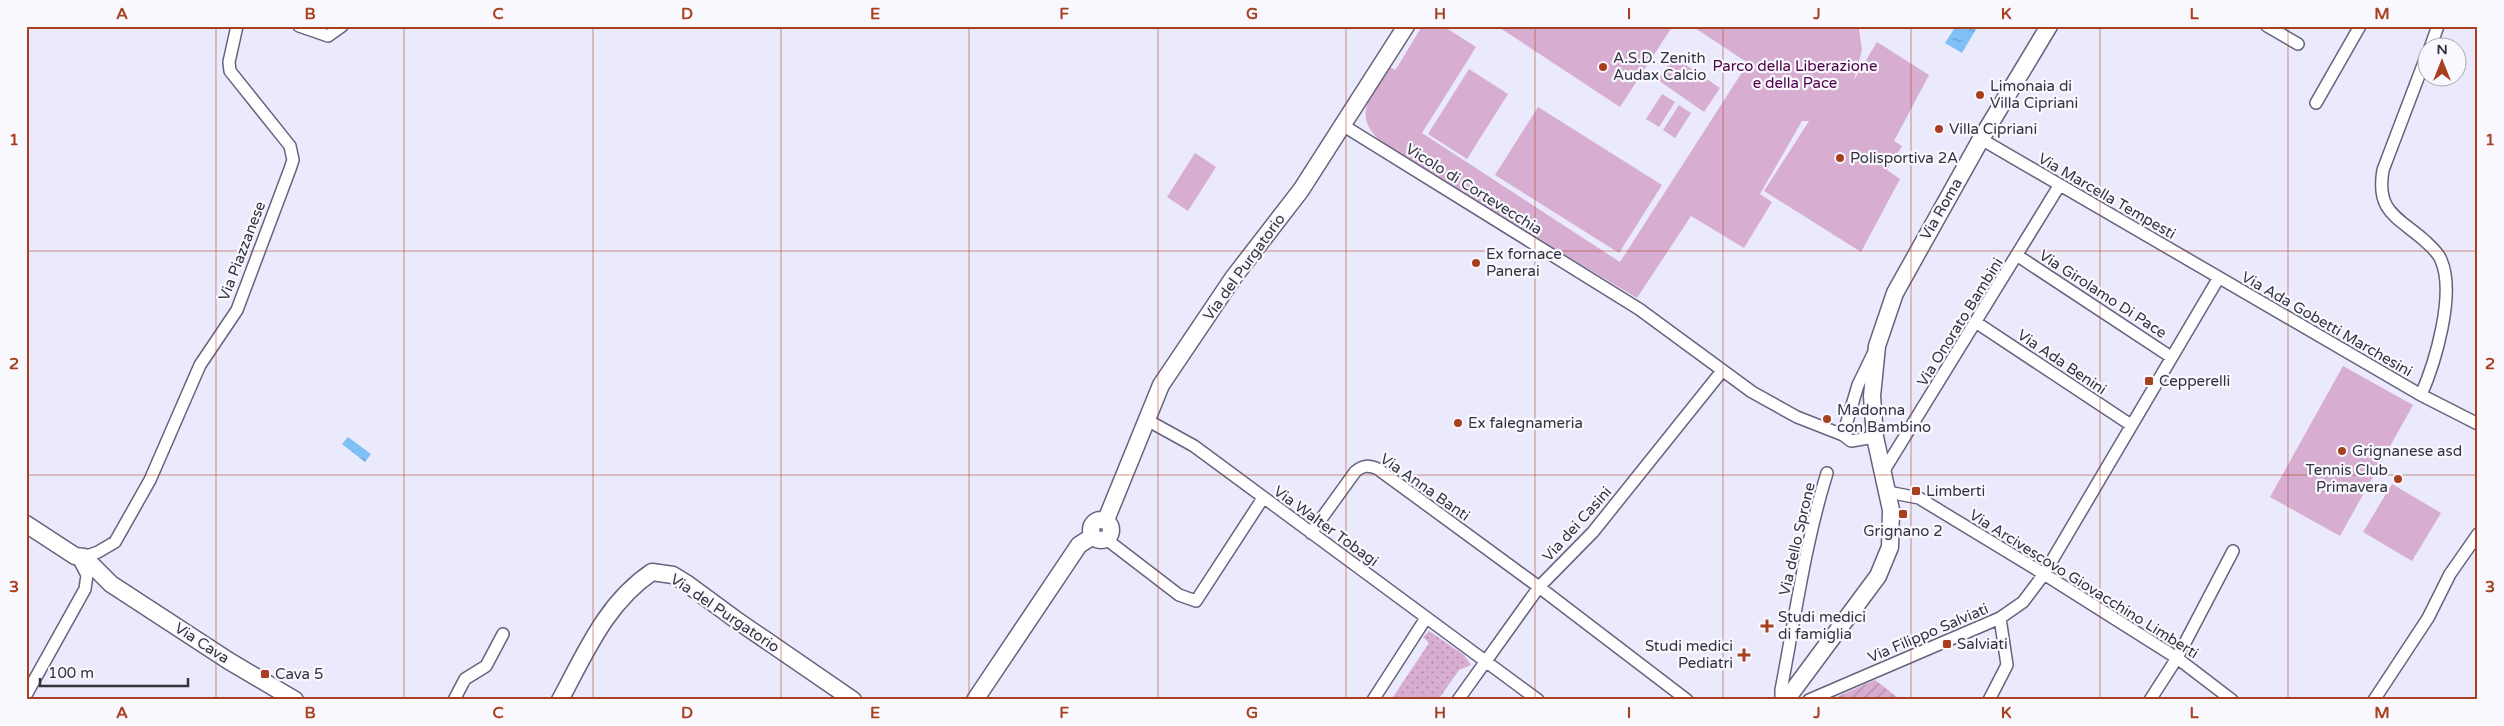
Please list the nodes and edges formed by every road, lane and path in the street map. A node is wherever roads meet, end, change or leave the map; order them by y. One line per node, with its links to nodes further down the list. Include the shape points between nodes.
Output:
1 (237, 26): 37 (street, Via Piazzanese, via 230,70 285,139 293,151 293,160 236,310 200,365 150,480 115,542 98,552)
2 (299, 26): 3 (street, via 328,36)
3 (342, 26)
4 (1406, 26): 13 (street, Via del Purgatorio)
5 (2049, 26): 14 (street, Via Roma)
6 (2267, 26): 10 (street)
7 (2360, 26): 12 (street)
8 (2438, 26): 9 (street)
9 (2434, 38)
10 (2298, 44)
11 (2416, 83): 22 (street, via 2383,170 2380,188 2383,202 2441,260 2445,277 2439,346)
12 (2316, 103)
13 (1344, 126): 21 (street, Vicolo di Cortevecchia, via 1639,309); 23 (street, Via del Purgatorio, via 1301,190 1208,314 1161,385)
14 (1981, 140): 15 (street, Via Marcella Tempesti); 19 (street, Via Roma, via 1895,293)
15 (2060, 186): 16 (street, Via Onorato Bambini); 17 (street, Via Marcella Tempesti)
16 (2018, 256): 18 (street, Via Onorato Bambini); 20 (street, Via Girolamo Di Pace)
17 (2218, 278): 20 (street, Via Filippo Salviati); 22 (street, Via Ada Gobetti Marchesini)
18 (1977, 323): 25 (street, Via Ada Benini); 28 (street, Via Onorato Bambini)
19 (1877, 346): 26 (street, Via Roma, via 1858,385); 27 (street, Via Roma, via 1872,396)
20 (2171, 357): 25 (street, Via Filippo Salviati)
21 (1722, 371): 26 (street, via 1798,417); 39 (street, Via dei Casini, via 1593,532)
22 (2421, 395): 24 (street, Via Ada Gobetti Marchesini)
23 (1147, 420): 31 (street, Via Walter Tobagi, via 1194,446); 35 (street, Via del Purgatorio, via 1106,520 1098,520 1091,525)
24 (2478, 424)
25 (2131, 425): 38 (street, Via Filippo Salviati)
26 (1843, 435): 27 (street, via 1851,441)
27 (1875, 437): 28 (street, Via Roma)
28 (1883, 472): 30 (street, Via Roma)
29 (1827, 473): 56 (street, Via dello Sprone, via 1819,497 1792,629 1780,690)
30 (1888, 492): 38 (street, Via Arcivescovo Giovacchino Limberti, via 1919,498); 57 (street, Via Roma, via 1892,528 1884,564)
31 (1263, 498): 33 (street, Via Walter Tobagi); 35 (street, via 1196,600 1178,595)
32 (26, 524): 37 (street)
33 (1311, 533): 39 (street, Via Anna Banti, via 1355,472 1361,466 1369,465); 40 (street, Via Walter Tobagi)
34 (2478, 534): 62 (street)
35 (1099, 537): 47 (street, via 1079,545)
36 (2233, 551): 43 (street)
37 (80, 556): 45 (street, via 88,574 85,589); 48 (street, Via Cava, via 111,584 229,661)
38 (2044, 574): 41 (street, Via Filippo Salviati, via 2023,602); 43 (street, Via Arcivescovo Giovacchino Limberti)
39 (1539, 587): 44 (street, Via dei Casini); 55 (street)
40 (1426, 618): 44 (street, Via Walter Tobagi); 52 (street)
41 (2000, 618): 58 (street, Via Filippo Salviati); 59 (street, via 2007,665)
42 (502, 634): 49 (street, via 486,666 466,679)
43 (2177, 658): 60 (street); 61 (street, Via Arcivescovo Giovacchino Limberti)
44 (1484, 661): 53 (street, Via dei Casini); 54 (street, Via Walter Tobagi)
45 (31, 675): 46 (street)
46 (26, 694)
47 (978, 698)
48 (296, 700)
49 (454, 700)
50 (560, 700): 51 (street, Via del Purgatorio, via 596,630 615,604 652,572 663,572 686,583)
51 (853, 700)
52 (1373, 700)
53 (1458, 700)
54 (1538, 700)
55 (1686, 700)
56 (1781, 700)
57 (1786, 700)
58 (1809, 700)
59 (1989, 700)
60 (2150, 700)
61 (2232, 700)
62 (2374, 700)

